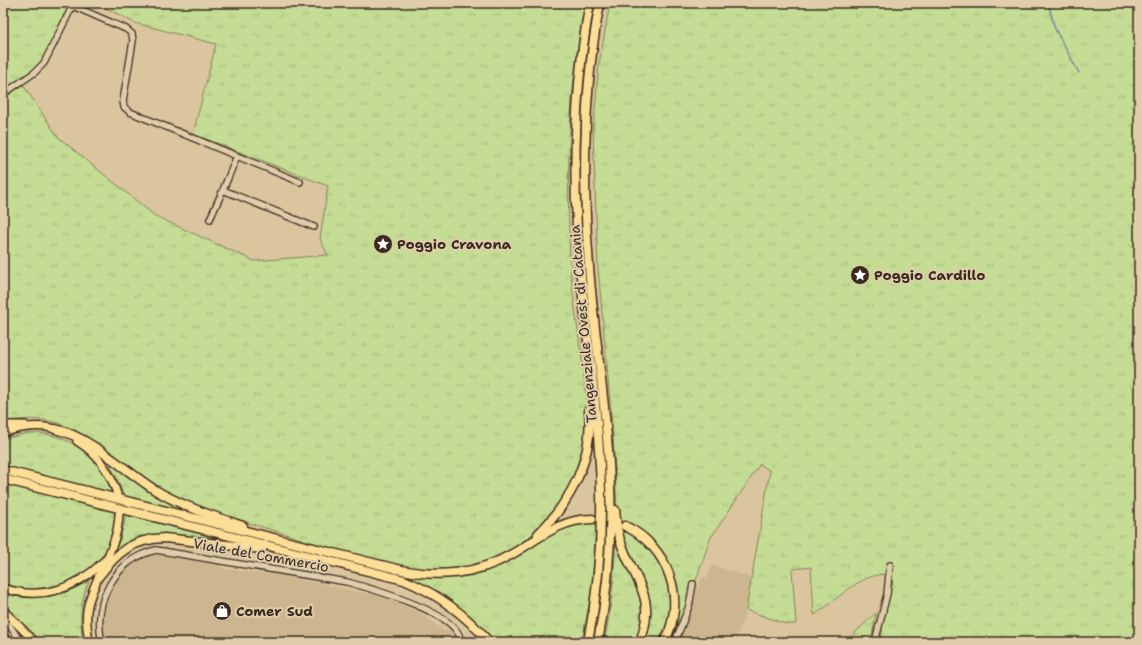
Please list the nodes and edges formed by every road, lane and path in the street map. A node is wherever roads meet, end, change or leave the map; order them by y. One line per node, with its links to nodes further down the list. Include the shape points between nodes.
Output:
1 (590, 3): 10 (highway, Tangenziale Ovest di Catania, via 580,66 575,148 577,228)
2 (600, 3): 11 (highway, Tangenziale Ovest di Catania, via 590,67 584,148 586,236)
3 (73, 4): 4 (street, via 41,66); 5 (street, via 132,34 124,107 130,112)
4 (3, 94)
5 (237, 156): 6 (street); 7 (street)
6 (300, 182)
7 (223, 190): 8 (street); 9 (street)
8 (210, 219)
9 (314, 227)
10 (590, 360): 22 (highway, via 587,384 590,424 584,462 559,510); 42 (highway, Tangenziale Ovest di Catania, via 598,446 601,522 597,582)
11 (599, 368): 43 (highway, Tangenziale Ovest di Catania, via 608,449 610,516 607,584); 44 (highway, via 609,419 617,530 639,579 646,604 645,624)
12 (3, 425): 13 (main road)
13 (39, 427): 14 (main road); 15 (main road)
14 (55, 429): 18 (main road, via 82,444 97,457 109,474); 23 (highway, via 80,437 132,475 177,501 226,520 302,542)
15 (3, 433)
16 (3, 470): 23 (highway)
17 (3, 479): 25 (highway)
18 (117, 494)
19 (120, 514): 24 (main road, via 118,531)
20 (592, 519): 22 (highway, via 563,523)
21 (625, 526): 45 (highway, via 652,545 671,580 674,610)
22 (526, 546): 23 (highway, via 482,568 447,574 413,573)
23 (333, 554)
24 (108, 557): 27 (main road); 29 (main road, via 83,579 59,590 30,594)
25 (345, 565): 27 (highway, via 257,548 165,538 143,540 125,548); 41 (highway, via 404,580 422,588 462,614)
26 (890, 565): 47 (street, via 887,594)
27 (99, 576): 38 (main road, via 93,588 87,614)
28 (693, 584): 46 (street, via 689,606)
29 (3, 588)
30 (3, 610): 37 (main road)
31 (3, 616): 33 (street)
32 (3, 635): 34 (street)
33 (18, 636): 35 (street); 36 (street)
34 (10, 642)
35 (15, 642)
36 (21, 642)
37 (35, 642)
38 (89, 642)
39 (102, 642): 40 (street, Viale del Commercio, via 99,619 109,584 121,569 135,558 156,550 347,582 375,590 412,603 441,618 460,635)
40 (460, 642)
41 (489, 642)
42 (588, 642)
43 (598, 642)
44 (640, 642)
45 (664, 642)
46 (675, 642)
47 (875, 642)

